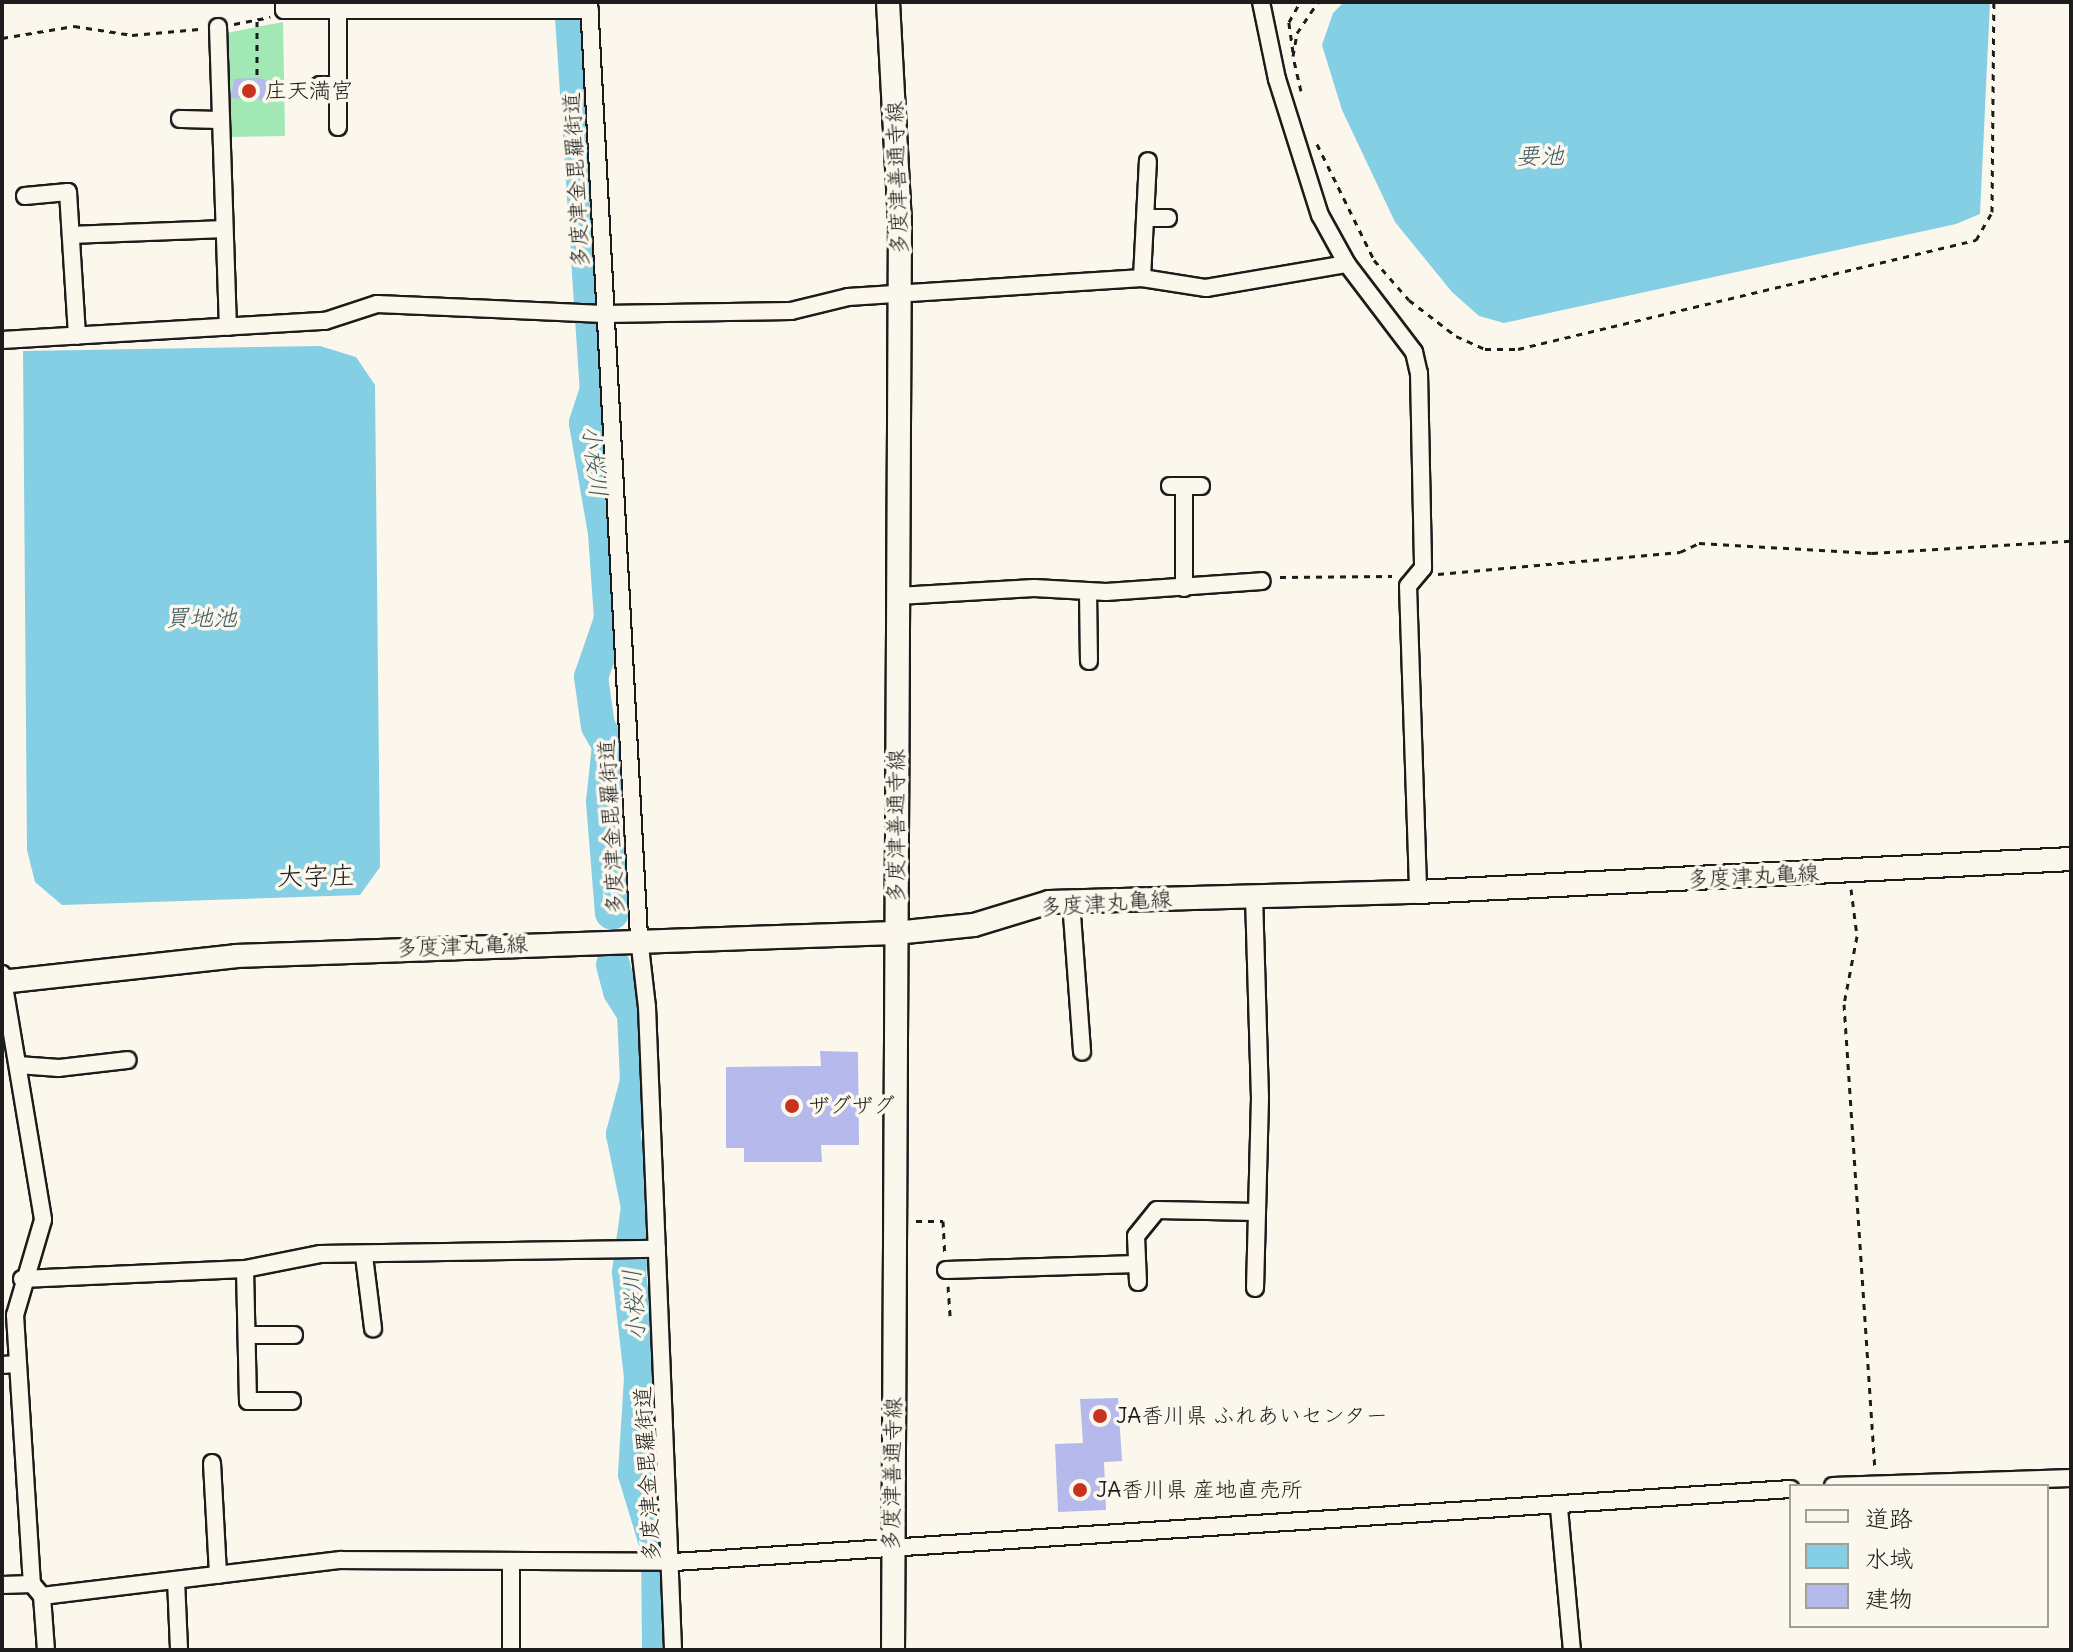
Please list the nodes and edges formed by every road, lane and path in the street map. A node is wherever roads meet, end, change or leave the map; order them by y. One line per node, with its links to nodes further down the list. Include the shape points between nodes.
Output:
1 (888, 2): 29 (main road, 多度津善通寺線)
2 (1261, 2): 27 (street, via 1277,79 1320,215)
3 (1300, 2): 12 (path, via 1289,22)
4 (1318, 2): 12 (path, via 1297,33)
5 (1994, 2): 20 (path, via 1992,212 1976,240 1518,349 1485,349 1456,336 1409,300 1374,260)
6 (284, 6): 8 (street); 9 (path)
7 (590, 6): 8 (street); 30 (street, 多度津金毘羅街道)
8 (338, 11): 15 (street)
9 (257, 20): 10 (path); 13 (path)
10 (218, 27): 11 (path, via 132,35 74,26); 18 (street)
11 (2, 38)
12 (1293, 56): 16 (path)
13 (257, 78)
14 (320, 85): 15 (street)
15 (338, 85): 19 (street)
16 (1303, 100)
17 (180, 119): 18 (street)
18 (221, 120): 25 (street)
19 (338, 127)
20 (1314, 137)
21 (1148, 161): 23 (street)
22 (25, 196): 26 (street, via 68,192)
23 (1145, 218): 24 (street); 28 (street)
24 (1168, 218)
25 (224, 229): 26 (street); 31 (street)
26 (71, 235): 32 (street)
27 (1347, 264): 28 (street, via 1206,288); 36 (street, via 1414,352)
28 (1142, 278): 29 (street)
29 (900, 294): 30 (street, via 848,297 791,311); 40 (main road, 多度津善通寺線)
30 (604, 314): 31 (street, via 377,304 325,321); 48 (street, 多度津金毘羅街道)
31 (228, 327): 32 (street)
32 (77, 336): 33 (street)
33 (2, 340)
34 (1185, 486): 38 (street)
35 (2071, 541): 36 (path, via 1872,553 1699,543 1680,552)
36 (1420, 573): 37 (path, via 1292,574); 44 (street, via 1408,586)
37 (1262, 581): 38 (street)
38 (1184, 588): 39 (street)
39 (1088, 591): 40 (street, via 1034,588); 41 (street)
40 (898, 596): 47 (main road, 多度津善通寺線)
41 (1089, 661)
42 (2071, 859): 43 (main road, 多度津丸亀線)
43 (1849, 871): 44 (main road, 多度津丸亀線); 70 (path, via 1857,936 1844,1004)
44 (1418, 892): 45 (main road, 多度津丸亀線)
45 (1254, 896): 46 (main road, 多度津丸亀線); 54 (street)
46 (1071, 901): 47 (main road, 多度津丸亀線, via 1049,902 974,925); 51 (street)
47 (895, 933): 48 (main road, 多度津丸亀線); 74 (main road, 多度津善通寺線, via 899,1233)
48 (639, 938): 49 (main road, 多度津丸亀線, via 236,956); 55 (street, 多度津金毘羅街道, via 647,1007)
49 (2, 980): 50 (street)
50 (7, 1013): 53 (street)
51 (1082, 1052)
52 (128, 1060): 53 (street, via 59,1068)
53 (18, 1065): 60 (street, via 43,1220)
54 (1257, 1212): 57 (street, via 1157,1210 1136,1236); 62 (street)
55 (651, 1249): 56 (street); 75 (street, 多度津金毘羅街道)
56 (364, 1256): 58 (street, via 320,1254); 63 (street)
57 (1137, 1264): 59 (street); 61 (street)
58 (245, 1269): 60 (street); 64 (street)
59 (946, 1270)
60 (22, 1279): 66 (street)
61 (1138, 1282)
62 (1255, 1288)
63 (373, 1328)
64 (247, 1335): 65 (street); 67 (street, via 248,1401)
65 (294, 1335)
66 (10, 1365): 80 (street)
67 (292, 1401)
68 (212, 1463): 77 (street)
69 (2071, 1478): 70 (street)
70 (1876, 1483): 71 (street)
71 (1862, 1484)
72 (1789, 1489): 73 (street)
73 (1559, 1508): 74 (street); 86 (street)
74 (890, 1547): 75 (street); 85 (main road, 多度津善通寺線)
75 (663, 1562): 76 (street); 84 (street, 多度津金毘羅街道)
76 (511, 1565): 77 (street, via 341,1560); 83 (street)
77 (218, 1575): 78 (street)
78 (176, 1580): 80 (street); 82 (street)
79 (2, 1585): 80 (street)
80 (37, 1590): 81 (street)
81 (46, 1650)
82 (179, 1650)
83 (511, 1650)
84 (673, 1650)
85 (893, 1650)
86 (1572, 1650)

